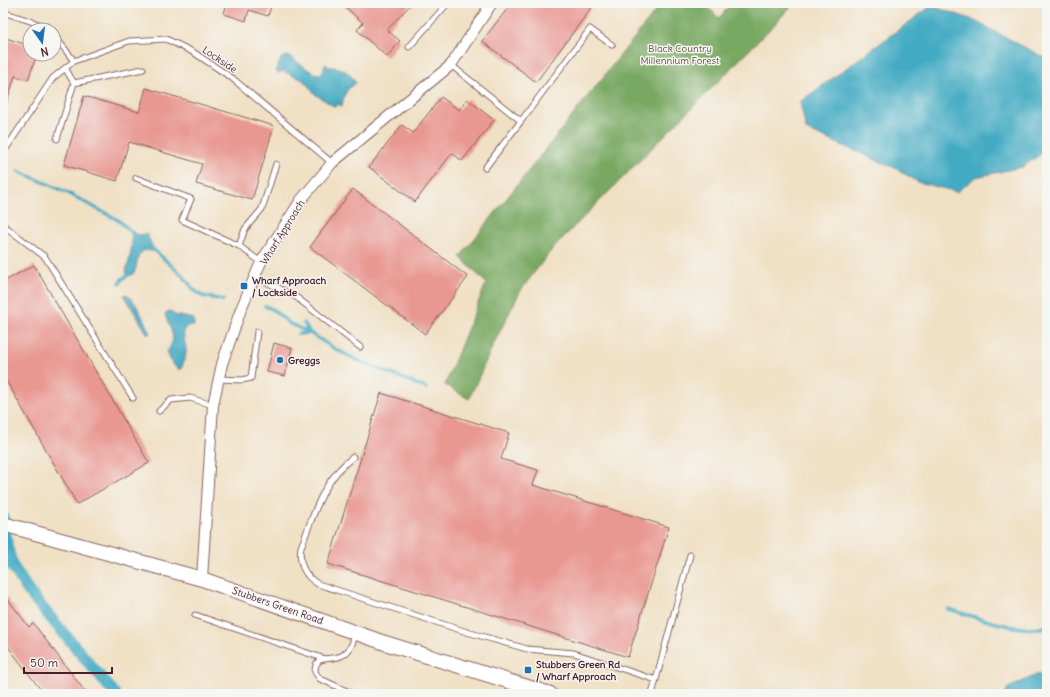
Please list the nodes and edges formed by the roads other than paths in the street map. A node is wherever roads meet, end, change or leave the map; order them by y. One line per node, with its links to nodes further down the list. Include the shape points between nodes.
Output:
1 (448, 3): 7 (lane)
2 (487, 5): 9 (street, Wharf Approach)
3 (3, 12): 4 (lane)
4 (33, 22)
5 (62, 45): 8 (lane)
6 (612, 45): 13 (lane, via 590,29)
7 (409, 48)
8 (74, 61): 10 (lane, Lockside); 16 (lane, Lockside, via 129,41 166,39 193,52 232,78)
9 (451, 65): 13 (lane); 16 (street, Wharf Approach)
10 (65, 68): 12 (lane); 15 (lane, Lockside, via 53,78)
11 (143, 69): 12 (lane)
12 (74, 83): 14 (lane)
13 (521, 121): 18 (lane)
14 (57, 139)
15 (3, 153)
16 (332, 163): 22 (street, Wharf Approach, via 301,200)
17 (276, 164): 21 (lane, via 262,209 244,229)
18 (485, 168)
19 (136, 178): 21 (lane, via 191,199 182,220)
20 (3, 225): 27 (lane, via 45,257)
21 (240, 246): 22 (lane)
22 (261, 262): 23 (street, Wharf Approach)
23 (255, 276): 25 (lane, via 296,297); 26 (street, Wharf Approach, via 241,309)
24 (258, 332): 26 (lane, via 251,378)
25 (360, 347)
26 (219, 379): 28 (street, Wharf Approach)
27 (133, 398)
28 (213, 405): 29 (lane, via 190,398 171,400); 33 (street, Wharf Approach)
29 (159, 411)
30 (353, 457): 37 (lane, via 340,468 323,491 301,547 300,562 306,575 312,580 467,632 527,649 574,653)
31 (3, 524): 33 (street, Stubbers Green Road)
32 (690, 555): 37 (lane)
33 (202, 579): 35 (street, Stubbers Green Road)
34 (195, 615): 36 (lane)
35 (356, 633): 36 (lane, via 352,645 344,655); 39 (street, Stubbers Green Road)
36 (325, 659): 38 (lane, via 316,664 316,675)
37 (656, 680): 40 (lane)
38 (353, 694)
39 (550, 694)
40 (652, 694)

